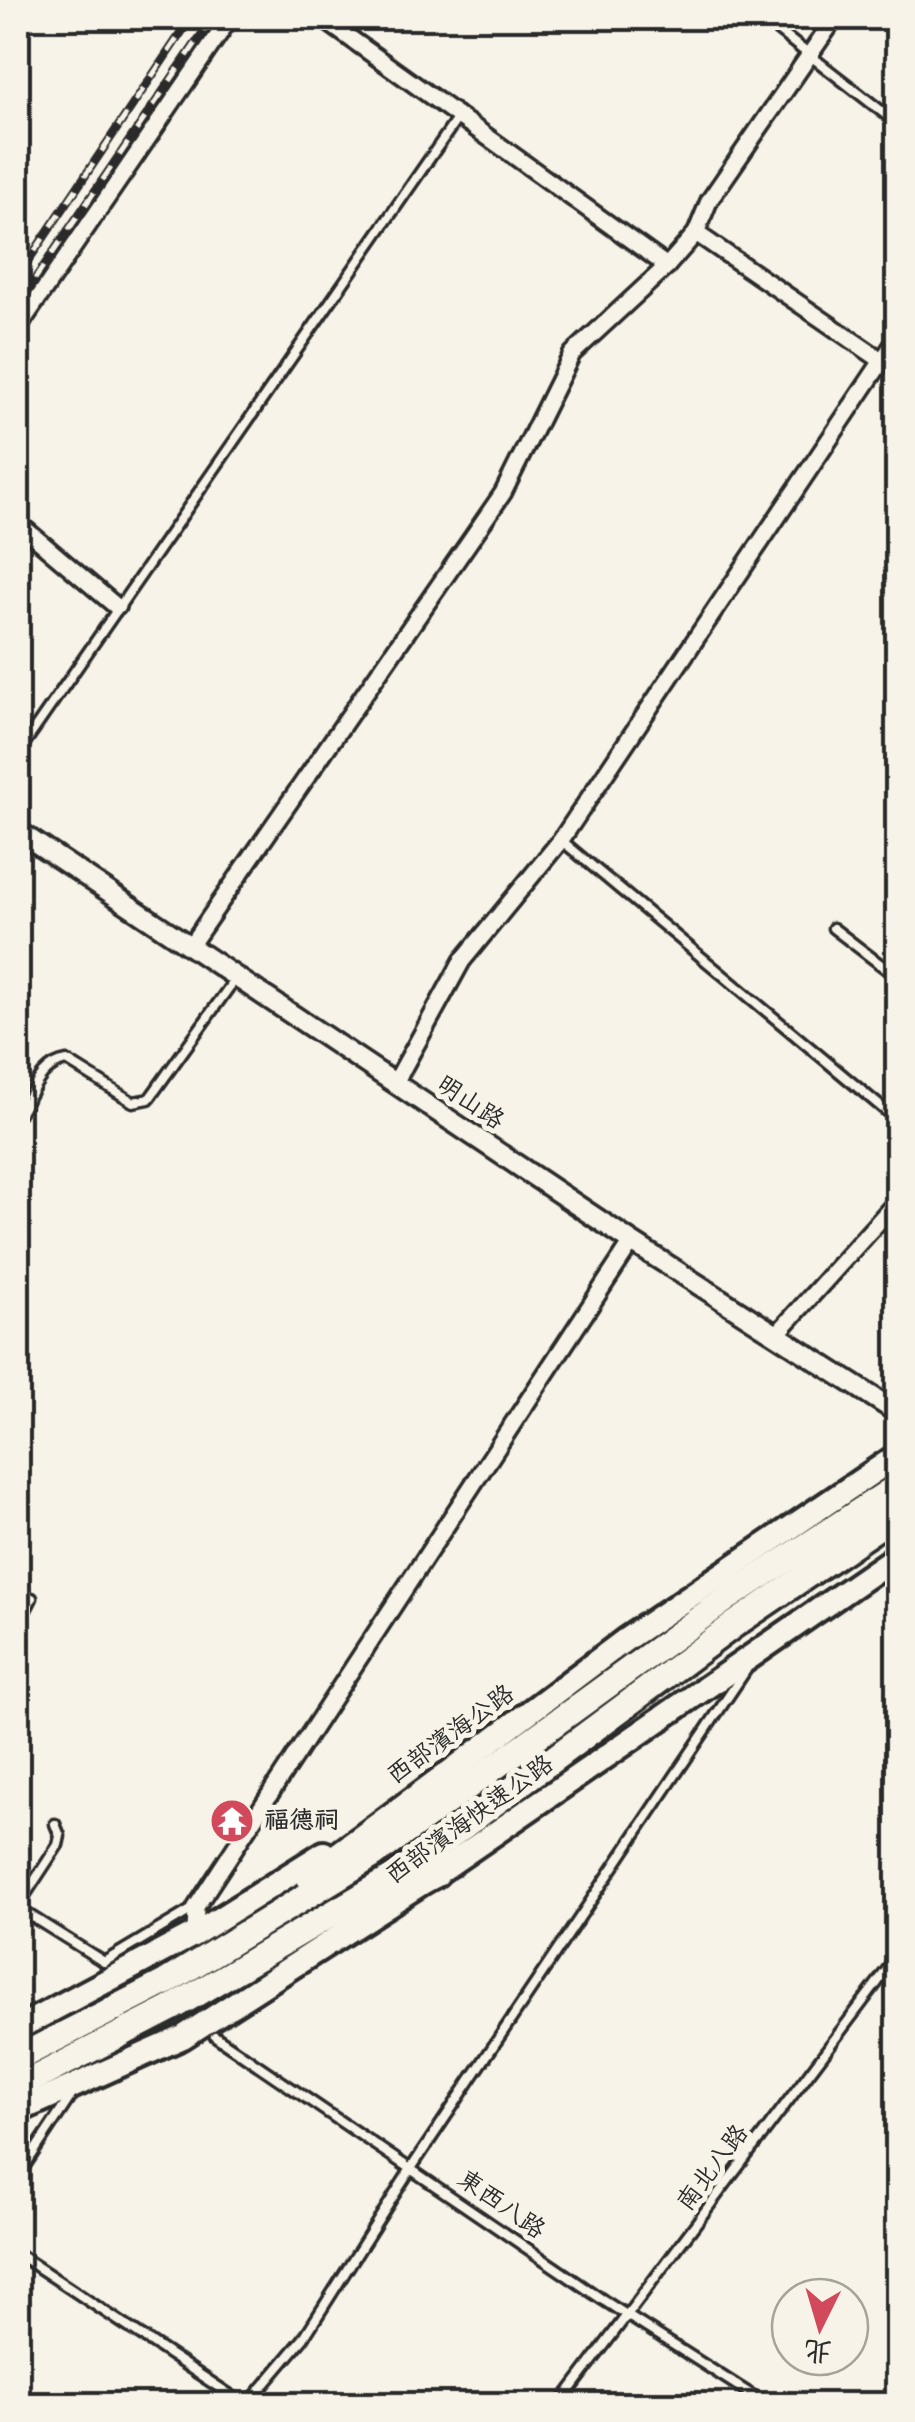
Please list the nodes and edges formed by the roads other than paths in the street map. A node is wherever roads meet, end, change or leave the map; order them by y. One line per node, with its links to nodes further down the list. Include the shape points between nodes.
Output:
1 (230, 18): 10 (street)
2 (322, 18): 6 (street)
3 (762, 18): 5 (lane)
4 (834, 18): 5 (street)
5 (810, 55): 7 (lane); 8 (street, via 709,201)
6 (459, 116): 9 (street); 15 (lane)
7 (898, 124)
8 (696, 233): 9 (street); 12 (street)
9 (667, 266): 20 (street, via 572,354 503,493)
10 (18, 328)
11 (898, 336): 12 (street)
12 (881, 360): 13 (lane); 18 (street)
13 (898, 372)
14 (18, 523): 15 (street)
15 (116, 607): 16 (lane)
16 (18, 754)
17 (18, 831): 20 (street, 明山路)
18 (560, 840): 23 (street, via 462,962); 25 (lane)
19 (833, 928): 22 (lane)
20 (190, 946): 21 (street, 明山路)
21 (236, 978): 23 (street, 明山路); 24 (lane, via 149,1098 132,1102 66,1061 52,1063 41,1075)
22 (898, 978)
23 (394, 1083): 27 (street, 明山路)
24 (18, 1116)
25 (898, 1121)
26 (898, 1200): 28 (street)
27 (632, 1242): 28 (street, 明山路); 41 (street)
28 (777, 1334): 29 (street, 明山路)
29 (898, 1413)
30 (898, 1456): 37 (main road, 西部濱海公路, via 626,1640)
31 (898, 1486): 44 (highway, 西部濱海快速公路, via 729,1597 375,1854)
32 (898, 1514): 45 (highway, 西部濱海快速公路, via 735,1624 396,1876)
33 (898, 1554): 36 (main road)
34 (32, 1598): 35 (lane)
35 (18, 1625)
36 (757, 1654): 39 (main road); 52 (lane)
37 (446, 1776): 42 (main road, 西部濱海公路); 44 (highway)
38 (55, 1824): 40 (lane, via 58,1845)
39 (436, 1874): 45 (highway); 49 (main road, via 183,2036)
40 (18, 1907): 41 (lane, via 104,1962)
41 (196, 1907): 42 (street)
42 (195, 1934): 46 (main road, 西部濱海公路)
43 (898, 1955): 55 (lane, 南北八路)
44 (166, 1982): 48 (highway, 西部濱海快速公路)
45 (170, 2009): 50 (highway, 西部濱海快速公路)
46 (18, 2028)
47 (216, 2036): 52 (lane, 東西八路)
48 (18, 2058)
49 (78, 2085): 51 (main road); 53 (lane)
50 (18, 2087)
51 (18, 2111)
52 (412, 2167): 55 (lane, 東西八路); 56 (lane, via 303,2339)
53 (18, 2176)
54 (18, 2254): 56 (lane)
55 (628, 2316): 57 (lane, 南北八路); 58 (lane, 東西八路)
56 (246, 2404)
57 (560, 2404)
58 (766, 2404)

